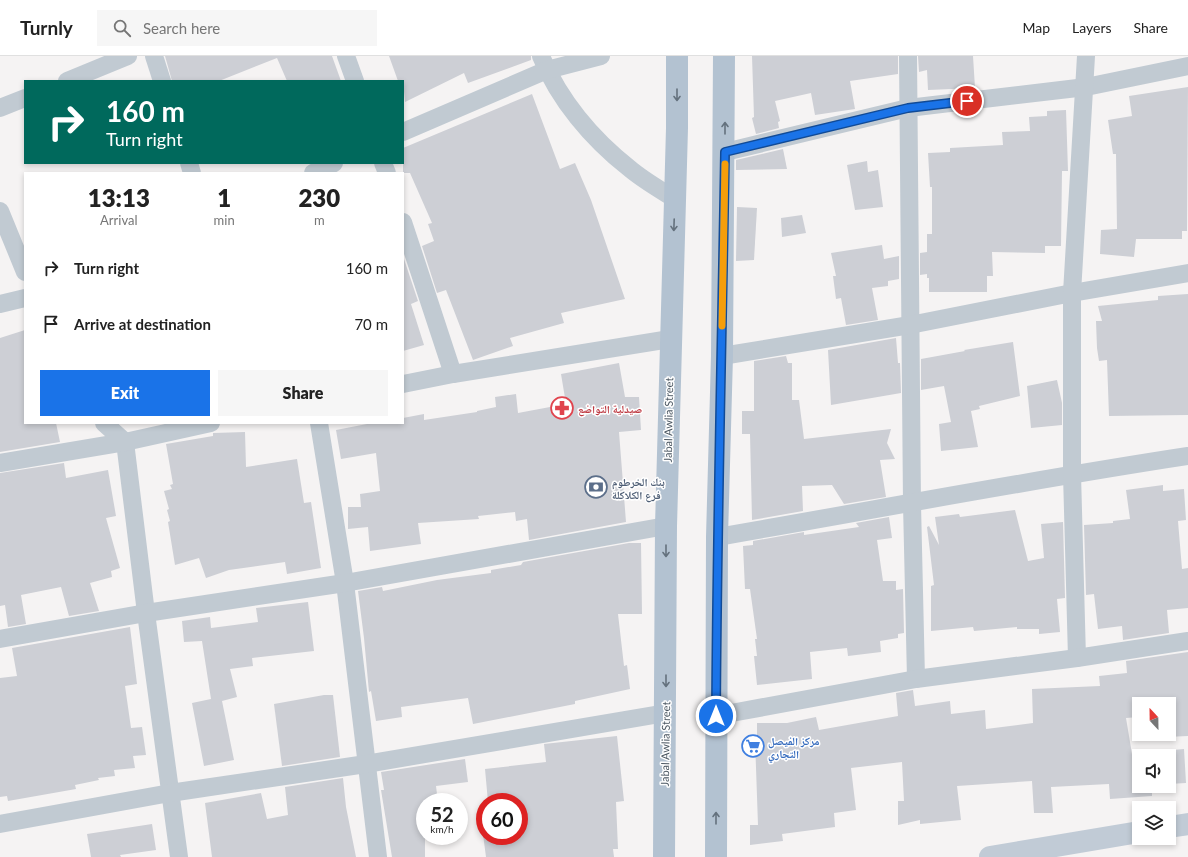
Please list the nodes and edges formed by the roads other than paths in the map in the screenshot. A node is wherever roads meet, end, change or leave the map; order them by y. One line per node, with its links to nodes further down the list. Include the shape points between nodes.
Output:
1 (128, 56): 11 (street)
2 (154, 56): 12 (street)
3 (346, 56): 13 (street)
4 (601, 56): 9 (street)
5 (677, 56): 22 (main road, Jabal Awlia Street, one-way to 22)
6 (724, 56): 19 (main road, one-way to 6)
7 (908, 56): 17 (street)
8 (1086, 56): 14 (street)
9 (544, 63): 18 (street); 22 (street, via 576,115 594,137 630,169)
10 (1188, 66): 14 (street)
11 (68, 80)
12 (162, 80)
13 (355, 80)
14 (1086, 87): 17 (street); 27 (street)
15 (24, 98): 16 (street)
16 (0, 108)
17 (908, 108): 19 (street); 30 (street)
18 (404, 132)
19 (725, 152): 32 (main road)
20 (332, 164): 21 (street)
21 (315, 172)
22 (675, 199): 31 (main road, Jabal Awlia Street, one-way to 31)
23 (0, 211): 25 (street)
24 (404, 225): 33 (street)
25 (24, 270)
26 (1188, 273): 27 (street)
27 (1072, 293): 30 (street); 41 (street)
28 (24, 298): 29 (street)
29 (0, 304)
30 (910, 325): 32 (street); 42 (street)
31 (670, 339): 33 (street); 43 (main road, Jabal Awlia Street)
32 (722, 356): 44 (main road)
33 (453, 374): 34 (street)
34 (404, 384)
35 (105, 424): 38 (street)
36 (206, 424): 38 (street)
37 (319, 424): 45 (street)
38 (125, 442): 40 (street); 46 (street)
39 (1188, 456): 41 (street)
40 (0, 463)
41 (1072, 474): 42 (street); 49 (street)
42 (912, 504): 44 (street); 50 (street)
43 (666, 526): 45 (street); 51 (main road, Jabal Awlia Street, one-way to 51)
44 (716, 537): 52 (main road)
45 (344, 583): 46 (street); 53 (street)
46 (146, 613): 47 (street); 54 (street)
47 (0, 639)
48 (1188, 641): 49 (street)
49 (1077, 658): 50 (street)
50 (916, 680): 52 (street)
51 (666, 713): 53 (street); 61 (main road, Jabal Awlia Street)
52 (716, 716): 62 (main road, one-way to 52)
53 (366, 764): 54 (street); 60 (street)
54 (170, 793): 55 (street); 59 (street)
55 (0, 824)
56 (1188, 824): 57 (street)
57 (1176, 826)
58 (1132, 833): 63 (street)
59 (179, 857)
60 (378, 857)
61 (664, 857)
62 (716, 857)
63 (990, 857)

